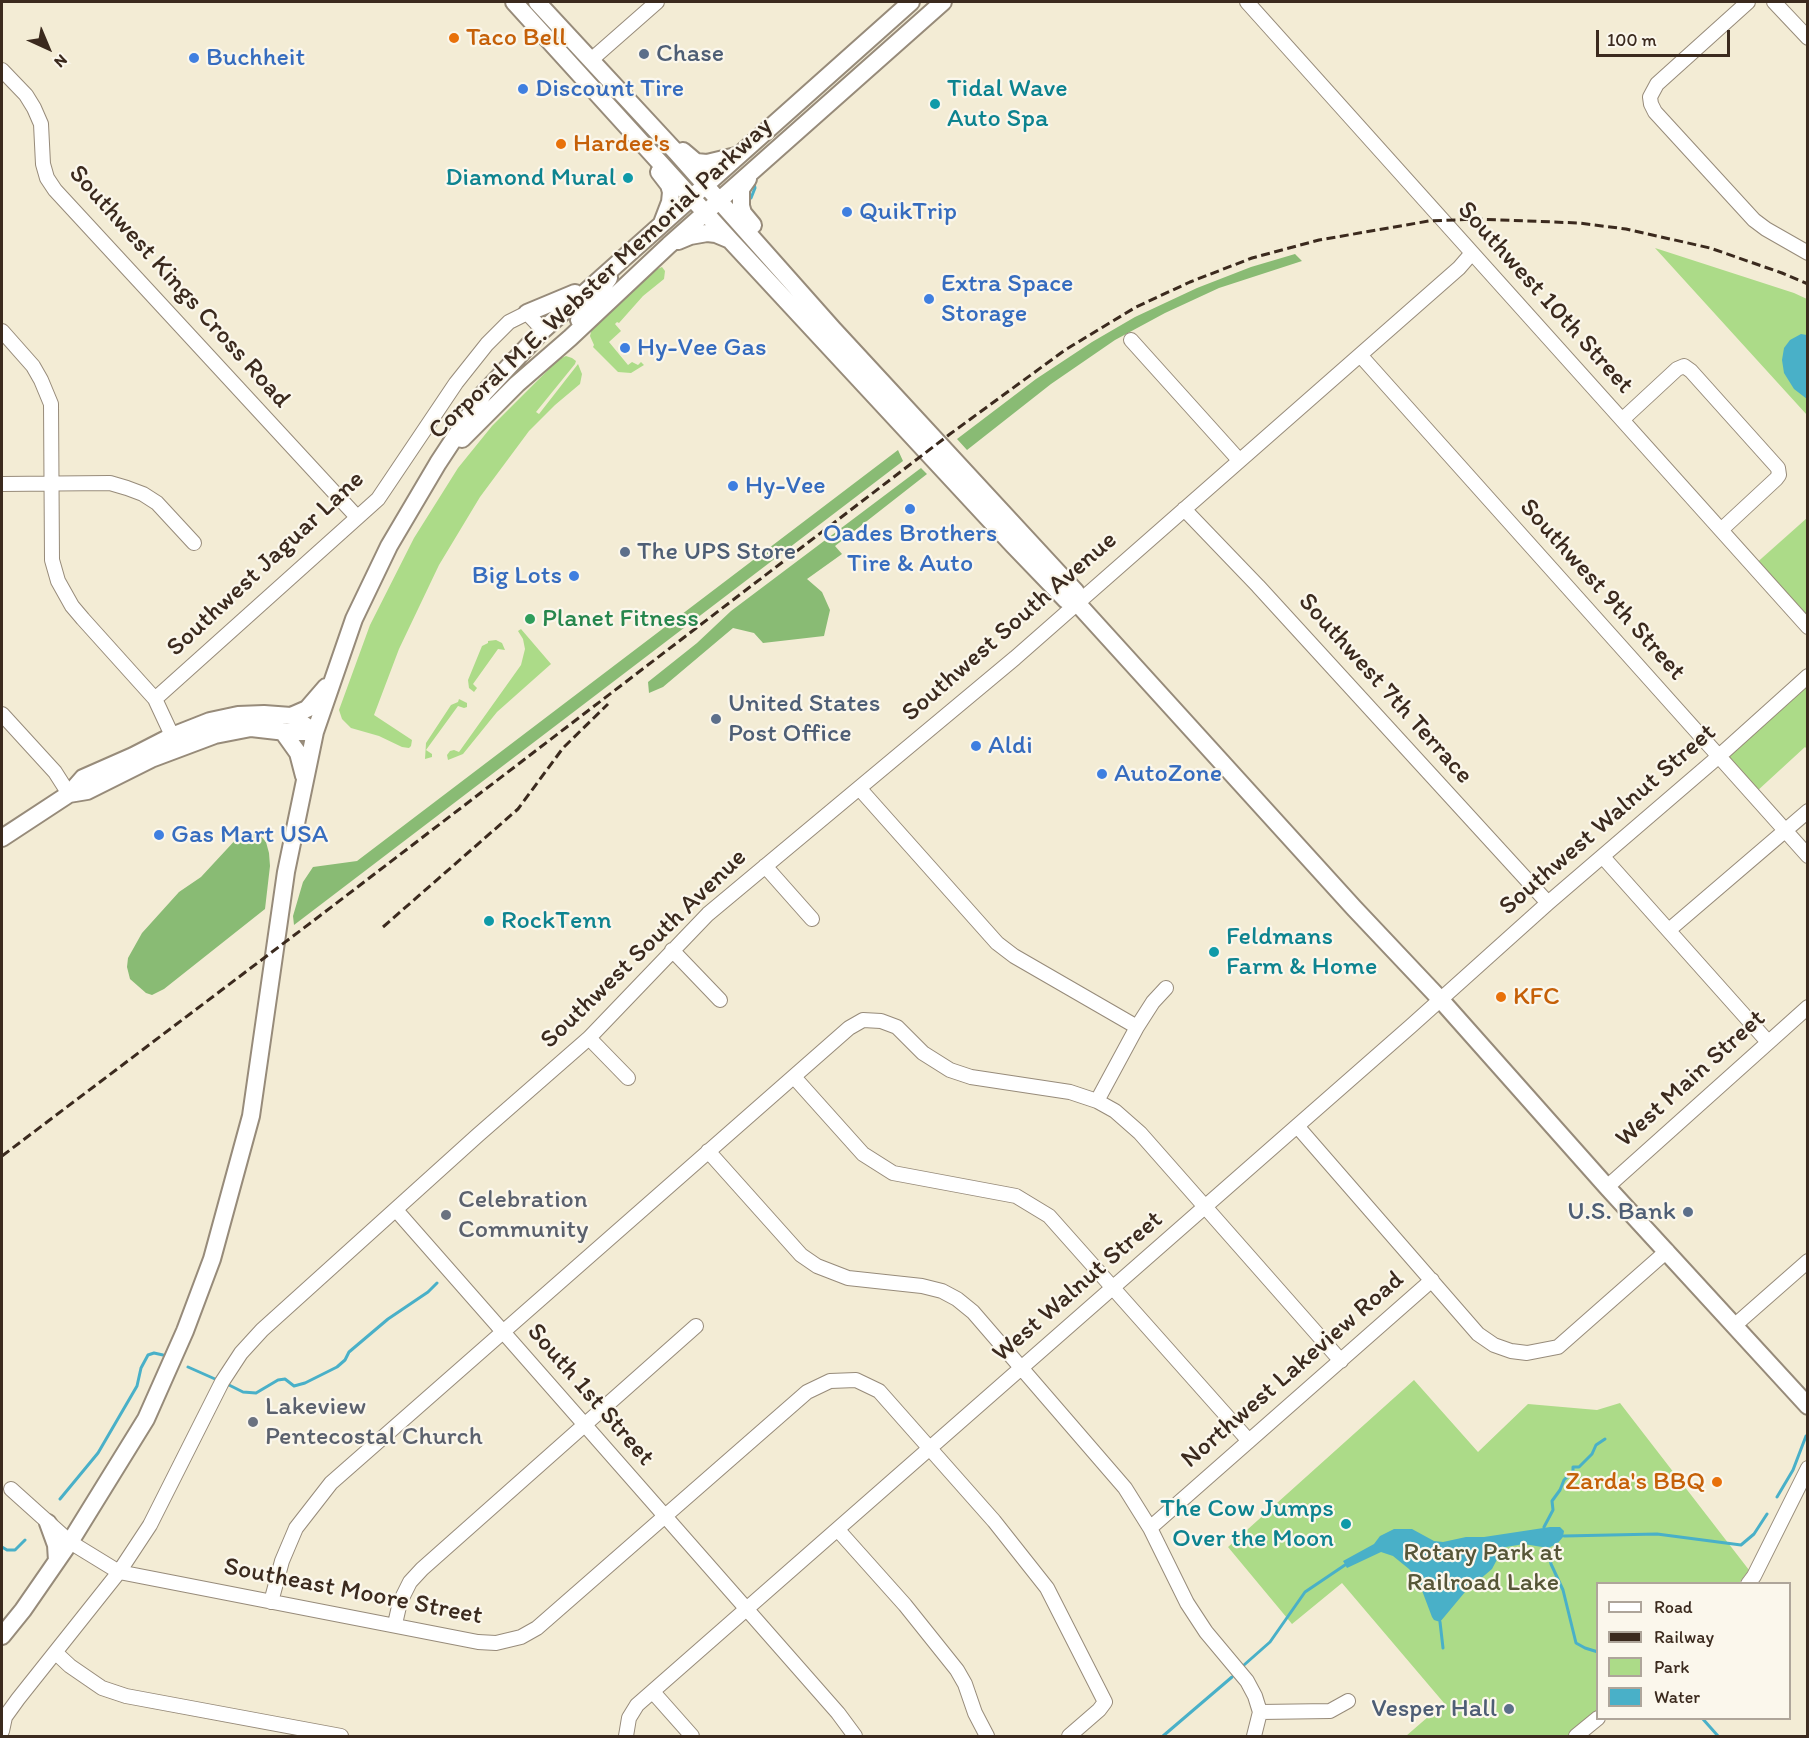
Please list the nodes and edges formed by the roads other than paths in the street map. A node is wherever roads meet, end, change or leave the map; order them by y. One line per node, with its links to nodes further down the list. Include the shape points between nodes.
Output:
1 (514, 2): 9 (main road)
2 (537, 2): 11 (main road)
3 (657, 2): 11 (street)
4 (911, 2): 15 (main road, Corporal M.E. Webster Memorial Parkway)
5 (943, 2): 16 (main road, Corporal M.E. Webster Memorial Parkway)
6 (1247, 2): 24 (street, Southwest 10th Street)
7 (1748, 2): 25 (street, via 1657,84 1651,104 1754,220)
8 (1774, 2): 10 (street)
9 (536, 26): 11 (main road, via 585,61); 14 (main road)
10 (1808, 38)
11 (591, 60): 13 (main road)
12 (2, 70): 41 (street, Southwest Kings Cross Road, via 26,95 41,124 43,164 54,190)
13 (662, 136): 15 (main road, via 700,163); 17 (main road)
14 (639, 140): 18 (main road); 21 (main road, via 640,152 669,185 670,202)
15 (740, 155): 17 (main road, Corporal M.E. Webster Memorial Parkway)
16 (758, 168): 19 (main road, Corporal M.E. Webster Memorial Parkway); 27 (main road, via 741,189 742,213 783,259)
17 (706, 186): 18 (main road, Corporal M.E. Webster Memorial Parkway); 19 (main road)
18 (693, 198): 20 (main road); 21 (main road, Corporal M.E. Webster Memorial Parkway)
19 (719, 201): 20 (main road, Corporal M.E. Webster Memorial Parkway); 27 (main road)
20 (706, 213): 22 (main road); 23 (main road, Corporal M.E. Webster Memorial Parkway)
21 (661, 225): 26 (main road, Corporal M.E. Webster Memorial Parkway)
22 (731, 241): 23 (main road, via 707,233); 44 (main road, via 1013,545 1066,600)
23 (669, 245): 32 (main road, Corporal M.E. Webster Memorial Parkway)
24 (1472, 253): 34 (street, Southwest South Avenue); 35 (street, Southwest 10th Street)
25 (1808, 253)
26 (618, 261): 28 (main road, Corporal M.E. Webster Memorial Parkway); 32 (main road)
27 (779, 268): 44 (main road, via 1076,592)
28 (602, 276): 29 (main road, via 575,293); 30 (main road, Corporal M.E. Webster Memorial Parkway)
29 (527, 313): 30 (street); 41 (street, Southwest Jaguar Lane, via 509,322 487,344 378,499)
30 (543, 330): 37 (main road, Corporal M.E. Webster Memorial Parkway, via 484,393)
31 (2, 332): 39 (street, via 33,366 51,404)
32 (570, 338): 37 (main road, Corporal M.E. Webster Memorial Parkway, via 517,384)
33 (1131, 340): 36 (street)
34 (1360, 355): 36 (street, Southwest South Avenue); 54 (street, Southwest 9th Street)
35 (1623, 419): 42 (street, Southwest 10th Street); 42 (street, via 1684,366 1778,468 1779,474)
36 (1239, 460): 40 (street, Southwest South Avenue)
37 (438, 463): 46 (main road, via 389,546 354,619)
38 (2, 484): 39 (street)
39 (51, 484): 43 (street, via 110,483 143,494 157,503); 48 (street, via 52,560 58,581 72,606)
40 (1184, 509): 44 (street, Southwest South Avenue); 64 (street, Southwest 7th Terrace)
41 (357, 518): 48 (street, Southwest Jaguar Lane)
42 (1721, 530): 45 (street, Southwest 10th Street)
43 (194, 543)
44 (1077, 603): 56 (street, Southwest South Avenue); 69 (main road)
45 (1808, 627)
46 (334, 676): 50 (main road, via 319,698); 52 (main road)
47 (1808, 676): 54 (street, Southwest Walnut Street)
48 (155, 699): 53 (street)
49 (2, 714): 57 (street, via 55,771)
50 (291, 716): 52 (main road); 53 (main road, via 238,715 210,722)
51 (283, 732): 52 (main road); 53 (main road, via 251,728); 55 (main road, via 298,753)
52 (315, 732): 55 (main road)
53 (175, 742): 57 (main road, via 83,778)
54 (1718, 757): 59 (street, Southwest 9th Street); 62 (street, Southwest Walnut Street)
55 (305, 780): 99 (main road, via 286,872 251,1116 212,1259 146,1419)
56 (859, 788): 63 (street, Southwest South Avenue); 72 (street, via 997,943)
57 (69, 794): 60 (main road)
58 (1808, 811): 59 (street)
59 (1785, 831): 61 (street, Southwest 9th Street); 66 (street)
60 (2, 838)
61 (1808, 856)
62 (1603, 857): 64 (street, Southwest Walnut Street); 66 (street)
63 (765, 866): 65 (street); 67 (street, Southwest South Avenue)
64 (1548, 903): 69 (street, Southwest Walnut Street)
65 (812, 919)
66 (1669, 930): 74 (street)
67 (672, 950): 70 (street); 73 (street, Southwest South Avenue)
68 (1166, 988): 72 (street)
69 (1440, 999): 78 (street, West Walnut Street); 80 (main road)
70 (720, 1000)
71 (1808, 1007): 74 (street, West Main Street)
72 (1137, 1027): 77 (street)
73 (589, 1038): 76 (street); 82 (street, Southwest South Avenue)
74 (1768, 1042): 80 (street, West Main Street)
75 (794, 1077): 77 (street, via 849,1028 863,1020 881,1021 897,1028 922,1053 950,1070 971,1077 1070,1092); 79 (street); 86 (street, via 871,1160 894,1173 1016,1196 1060,1227)
76 (628, 1078)
77 (1097, 1101): 81 (street, via 1140,1133)
78 (1297, 1126): 81 (street, West Walnut Street); 85 (street)
79 (708, 1151): 89 (street); 91 (street, via 809,1261 848,1278 942,1291 973,1312)
80 (1607, 1187): 83 (main road)
81 (1205, 1207): 86 (street, West Walnut Street); 90 (street)
82 (396, 1210): 89 (street, South 1st Street); 105 (street, Southwest South Avenue, via 241,1353 219,1388 150,1526)
83 (1667, 1251): 85 (street, Northwest Lakeview Road, via 1558,1347 1527,1353 1511,1352 1478,1334); 88 (main road)
84 (1808, 1261): 88 (street)
85 (1432, 1280): 90 (street, Northwest Lakeview Road)
86 (1113, 1288): 91 (street, West Walnut Street); 94 (street)
87 (696, 1326): 93 (street)
88 (1734, 1326): 92 (main road)
89 (503, 1332): 93 (street, South 1st Street); 107 (street, via 331,1483 296,1528 282,1561)
90 (1341, 1361): 94 (street, Northwest Lakeview Road)
91 (1022, 1368): 95 (street, West Walnut Street); 101 (street, via 1113,1472)
92 (1808, 1406)
93 (585, 1425): 98 (street, South 1st Street); 109 (street, via 422,1569 400,1602)
94 (1249, 1441): 101 (street, Northwest Lakeview Road)
95 (930, 1448): 98 (street, Southeast Moore Street, via 879,1391 856,1380 830,1380 807,1392); 102 (street, West Walnut Street); 123 (street, Southeast Moore Street, via 1038,1575 1101,1691 1105,1702)
96 (1808, 1468): 106 (street)
97 (11, 1490): 100 (street, Southeast Moore Street)
98 (665, 1518): 108 (street, South 1st Street); 109 (street, Southeast Moore Street, via 537,1628 521,1637 496,1643 478,1642)
99 (84, 1519): 100 (main road, via 60,1526); 103 (main road)
100 (48, 1523): 103 (street, Southeast Moore Street); 104 (main road)
101 (1150, 1528): 114 (street, via 1186,1603 1247,1682)
102 (838, 1530): 108 (street, West Walnut Street); 122 (street, via 957,1670)
103 (70, 1542): 104 (main road); 105 (street, Southeast Moore Street)
104 (57, 1561): 110 (main road)
105 (119, 1572): 107 (street, Southeast Moore Street); 111 (street, Southwest South Avenue)
106 (1750, 1582)
107 (272, 1602): 109 (street, Southeast Moore Street)
108 (747, 1610): 112 (street, West Walnut Street); 121 (street, South 1st Street)
109 (395, 1624)
110 (2, 1636)
111 (56, 1653): 116 (street, Southwest South Avenue, via 5,1717); 118 (street, via 102,1688 126,1696)
112 (653, 1692): 119 (street, West Walnut Street, via 629,1718); 120 (street)
113 (1348, 1701): 114 (street, via 1330,1712)
114 (1260, 1712): 124 (street)
115 (1596, 1720): 117 (street)
116 (2, 1731)
117 (1578, 1736)
118 (341, 1737)
119 (626, 1737)
120 (692, 1737)
121 (855, 1737)
122 (987, 1737)
123 (1069, 1737)
124 (1254, 1737)

